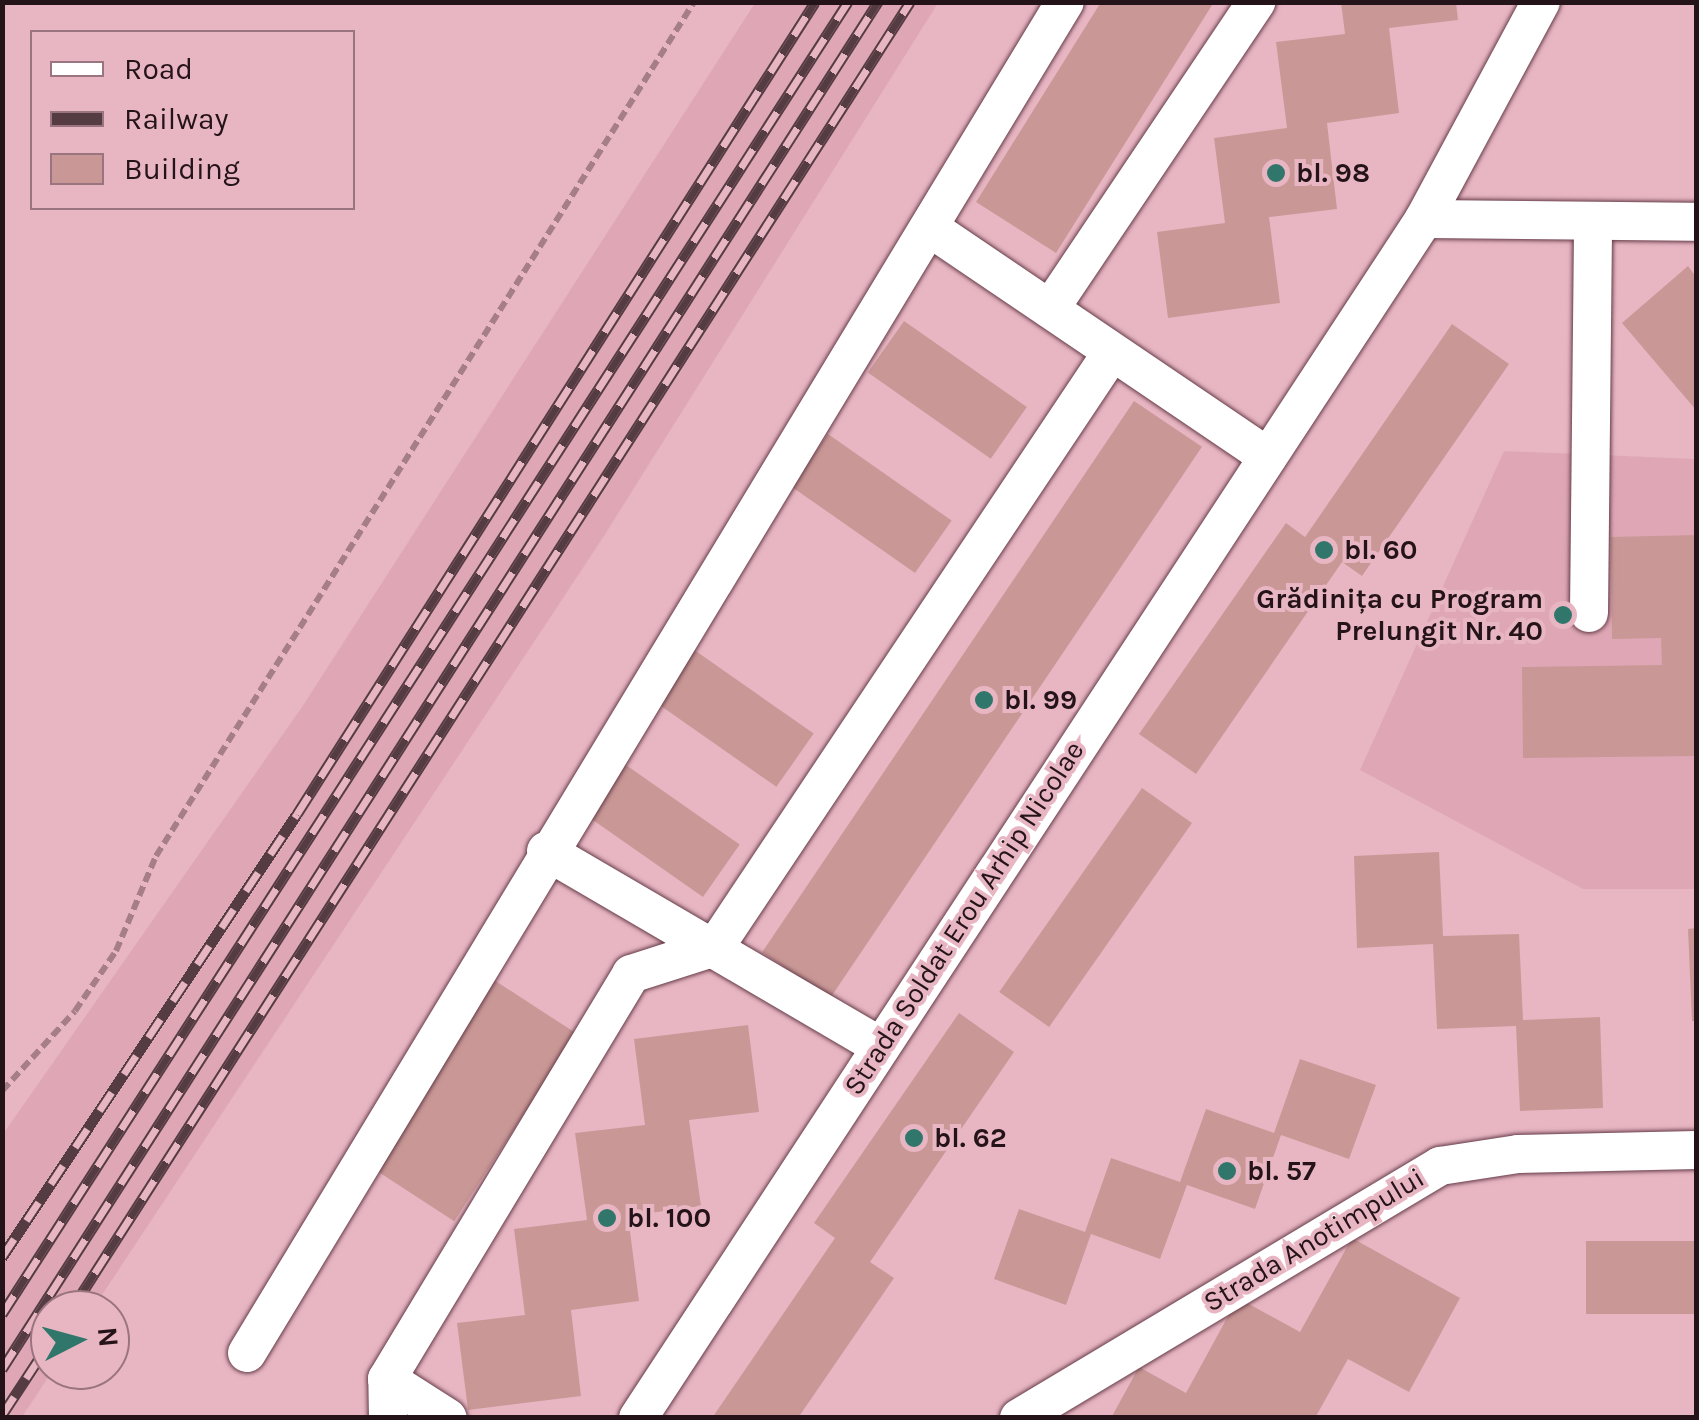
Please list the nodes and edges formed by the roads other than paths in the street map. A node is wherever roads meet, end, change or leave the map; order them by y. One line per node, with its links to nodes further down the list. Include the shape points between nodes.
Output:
1 (1066, 2): 7 (street)
2 (1256, 2): 8 (street)
3 (1540, 2): 4 (street, Strada Soldat Erou Arhip Nicolae)
4 (1424, 219): 5 (street); 10 (street, Strada Soldat Erou Arhip Nicolae)
5 (1592, 222): 6 (street); 11 (street)
6 (1696, 222)
7 (930, 228): 8 (street); 12 (street)
8 (1050, 309): 9 (street)
9 (1112, 352): 10 (street); 13 (street)
10 (1268, 457): 14 (street, Strada Soldat Erou Arhip Nicolae)
11 (1589, 612)
12 (546, 851): 13 (street); 16 (street)
13 (716, 947): 14 (street); 17 (street, via 631,974)
14 (880, 1046): 20 (street, Strada Soldat Erou Arhip Nicolae)
15 (1696, 1150): 21 (street, Strada Anotimpului, via 1518,1154 1440,1166)
16 (247, 1353)
17 (387, 1380): 18 (street); 19 (street)
18 (388, 1418)
19 (448, 1418)
20 (638, 1418)
21 (1019, 1418)

